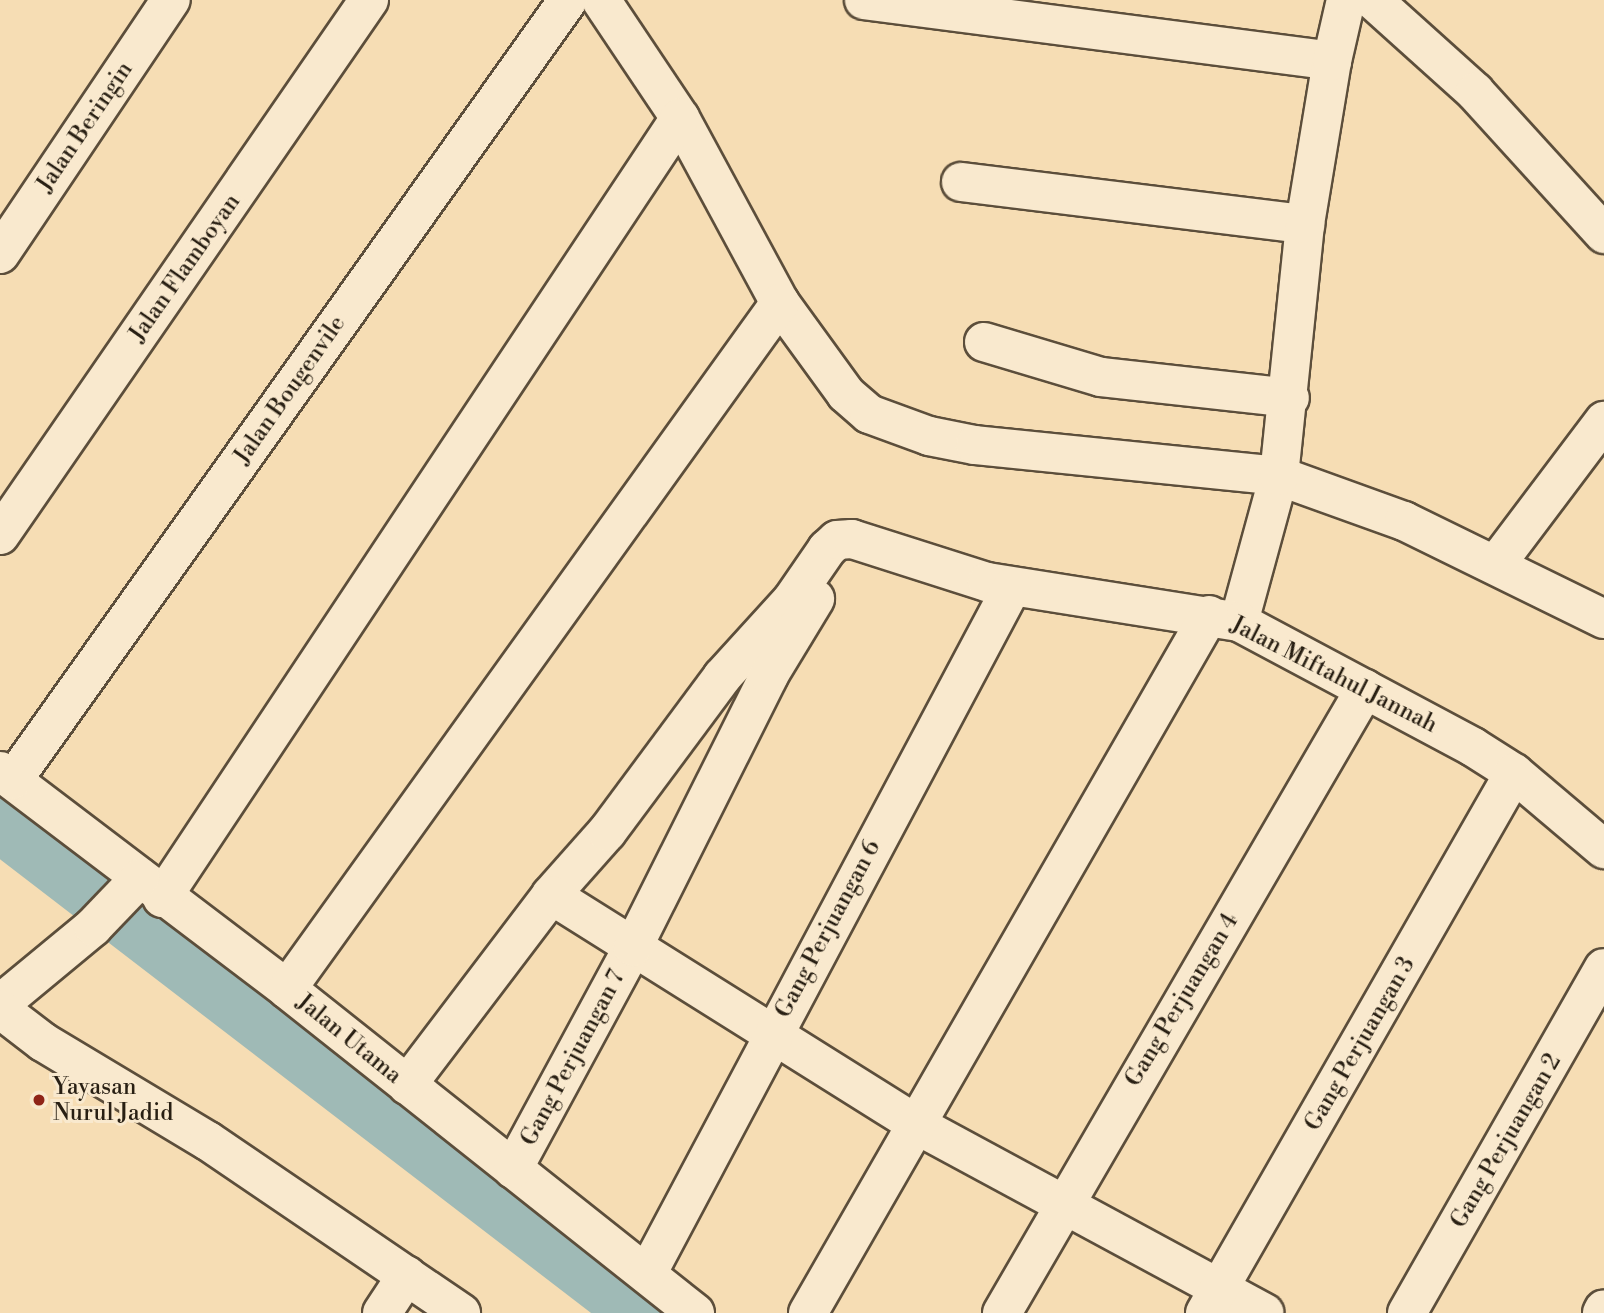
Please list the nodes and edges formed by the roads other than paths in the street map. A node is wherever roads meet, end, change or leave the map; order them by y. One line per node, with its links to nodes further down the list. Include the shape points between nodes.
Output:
1 (171, 0): 13 (street, Jalan Beringin)
2 (369, 0): 19 (street, Jalan Flamboyan)
3 (568, 0): 27 (street, Jalan Bougenvile)
4 (601, 0): 9 (street)
5 (863, 0): 8 (street)
6 (1346, 0): 8 (street)
7 (1373, 0): 12 (street, via 1475,92)
8 (1332, 61): 11 (street)
9 (680, 118): 14 (street); 29 (street)
10 (961, 183): 11 (street)
11 (1305, 224): 16 (street)
12 (1604, 234)
13 (0, 254)
14 (780, 303): 18 (street, via 846,394 869,414 899,427 975,445); 33 (street)
15 (984, 342): 16 (street, via 1101,377)
16 (1290, 398): 18 (street)
17 (1604, 421): 21 (street)
18 (1279, 476): 21 (street, via 1404,521); 23 (street)
19 (0, 535)
20 (839, 544): 22 (street, Jalan Miftahul Jannah); 30 (street, via 736,660 607,832); 31 (street, Gang Perjuangan 7)
21 (1497, 563): 24 (street)
22 (1012, 587): 23 (street, Jalan Miftahul Jannah); 35 (street, Gang Perjuangan 6)
23 (1224, 619): 25 (street, Jalan Miftahul Jannah); 37 (street)
24 (1604, 619)
25 (1365, 689): 26 (street, Jalan Miftahul Jannah); 39 (street, Gang Perjuangan 4)
26 (1514, 774): 28 (street, Jalan Miftahul Jannah); 42 (street, Gang Perjuangan 3)
27 (6, 775): 29 (street, Jalan Utama)
28 (1604, 849)
29 (143, 890): 33 (street, Jalan Utama); 34 (street)
30 (551, 895): 31 (street); 36 (street)
31 (633, 947): 35 (street); 38 (street, Gang Perjuangan 7)
32 (1604, 968): 49 (street, Gang Perjuangan 2)
33 (288, 989): 36 (street, Jalan Utama)
34 (4, 994): 41 (street, via 43,1042 208,1141)
35 (774, 1031): 37 (street); 40 (street, Gang Perjuangan 6)
36 (407, 1085): 38 (street, Jalan Utama)
37 (917, 1125): 39 (street); 46 (street)
38 (513, 1169): 40 (street, Jalan Utama)
39 (1062, 1203): 42 (street); 47 (street, Gang Perjuangan 4)
40 (647, 1274): 45 (street, Jalan Utama)
41 (407, 1275): 43 (street); 44 (street)
42 (1213, 1300): 48 (street)
43 (382, 1313)
44 (461, 1313)
45 (695, 1313)
46 (808, 1313)
47 (1002, 1313)
48 (1264, 1313)
49 (1407, 1313)

